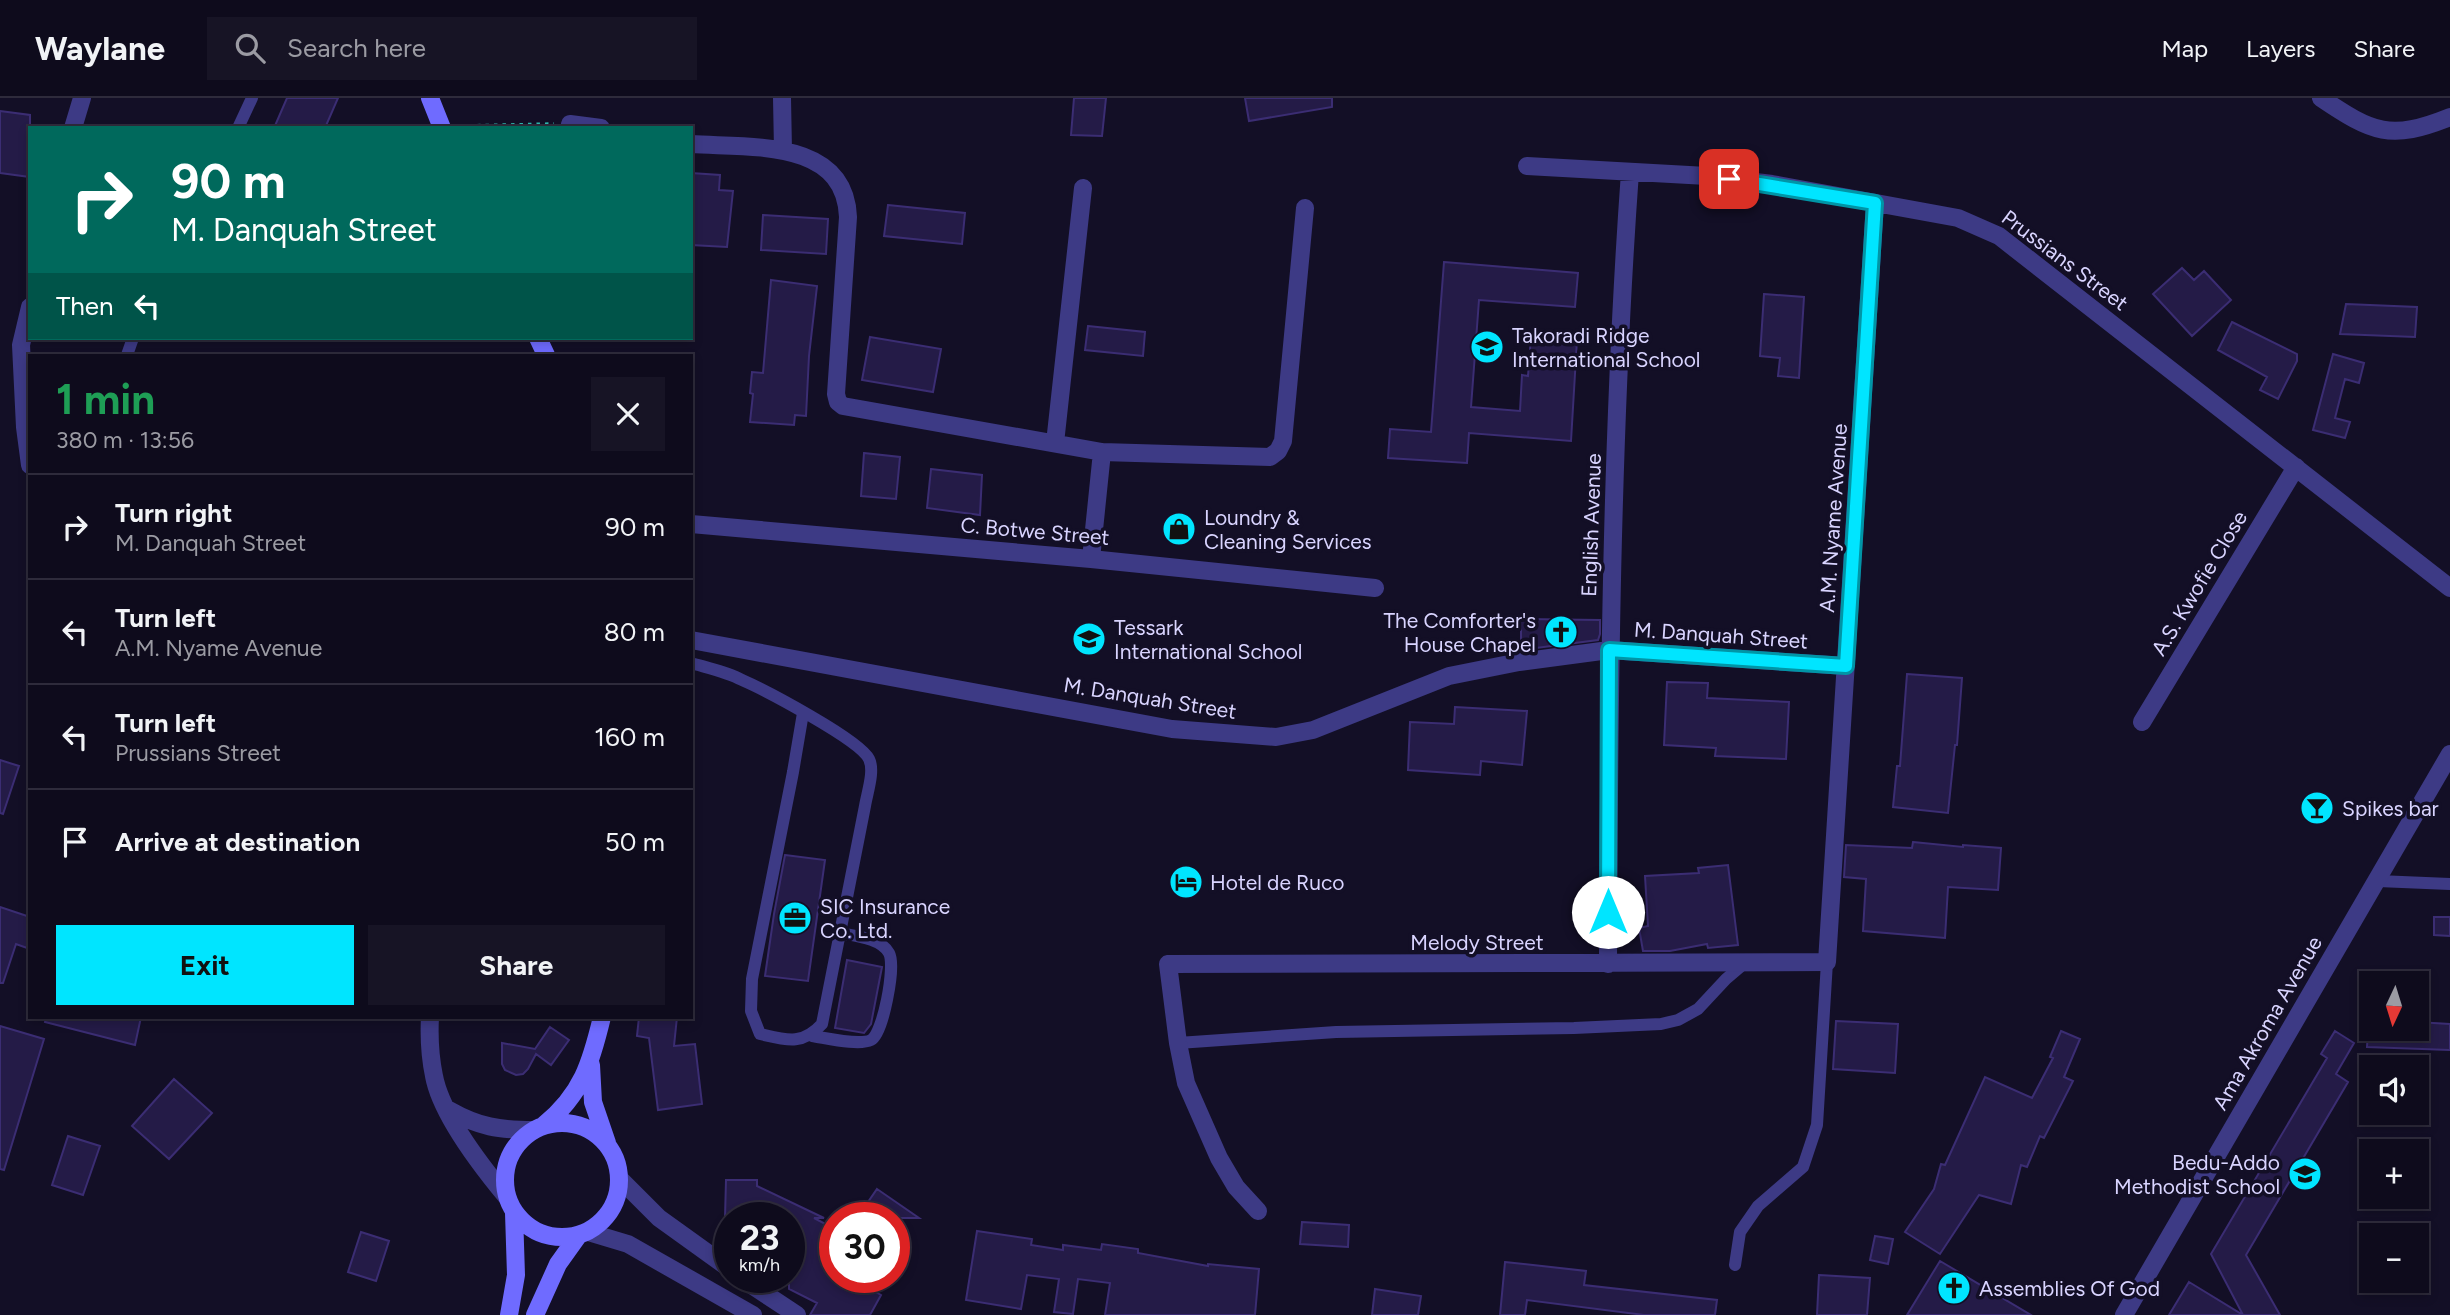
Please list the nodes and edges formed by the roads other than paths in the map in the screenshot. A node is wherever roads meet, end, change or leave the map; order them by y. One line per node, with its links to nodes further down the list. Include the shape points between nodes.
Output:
1 (82, 98): 8 (street)
2 (253, 98): 9 (lane)
3 (430, 98): 10 (street)
4 (782, 98): 13 (street)
5 (2321, 98): 6 (street, via 2382,132 2420,129)
6 (2450, 117)
7 (570, 124): 11 (street)
8 (74, 126)
9 (239, 126)
10 (442, 126)
11 (586, 126)
12 (693, 144): 13 (street)
13 (783, 150): 20 (street, via 829,169 848,200 838,402 855,410)
14 (1527, 166): 15 (street, Prussians Street)
15 (1630, 172): 17 (street, Prussians Street, via 1720,177); 29 (street, English Avenue)
16 (1083, 188): 20 (street)
17 (1875, 203): 23 (street, Prussians Street, via 1958,218 1999,236); 31 (street, A.M. Nyame Avenue)
18 (1305, 208): 22 (street, via 1279,451 1270,457)
19 (28, 315): 21 (street, via 21,345)
20 (1055, 443): 22 (street)
21 (28, 450)
22 (1102, 452): 25 (street)
23 (2295, 467): 27 (street, Prussians Street); 33 (street, A.S. Kwofie Close)
24 (693, 524): 25 (street, C. Botwe Street)
25 (1091, 559): 26 (street, C. Botwe Street)
26 (1375, 588)
27 (2450, 588)
28 (693, 640): 29 (street, M. Danquah Street, via 1172,729 1276,737 1313,730 1449,676)
29 (1609, 650): 31 (street, M. Danquah Street); 40 (street, English Avenue)
30 (693, 664): 32 (lane, via 740,678)
31 (1846, 666): 39 (street, A.M. Nyame Avenue)
32 (803, 713): 37 (lane, via 862,750 870,760); 43 (lane, via 752,979 751,1012 760,1034 790,1041)
33 (2142, 722)
34 (2450, 754): 35 (street, Ama Akroma Avenue)
35 (2378, 881): 36 (lane); 60 (street, Ama Akroma Avenue)
36 (2450, 884)
37 (840, 933): 43 (lane, via 822,1024); 43 (lane, via 882,945 890,954 881,1022 876,1037 868,1042)
38 (1747, 961): 39 (street, Melody Street); 40 (street, Melody Street); 44 (lane, via 1698,1009 1661,1024 1336,1032)
39 (1827, 962): 54 (lane, via 1816,1125 1803,1167 1758,1206 1740,1232)
40 (1608, 964): 44 (street, Melody Street, via 1168,964)
41 (430, 1019): 46 (street, via 434,1078)
42 (601, 1019): 45 (street)
43 (811, 1036)
44 (1178, 1043): 51 (street, via 1186,1083 1219,1157 1241,1195)
45 (591, 1060): 47 (street, via 562,1110); 48 (street, via 593,1102)
46 (446, 1108): 47 (street, via 471,1122 500,1130); 50 (street)
47 (538, 1129): 48 (street, via 565,1123 582,1126); 50 (street, via 518,1142 508,1158 504,1177)
48 (608, 1146): 49 (street)
49 (620, 1178): 52 (street, via 612,1210); 53 (street, via 659,1218)
50 (510, 1205): 52 (street, via 526,1226 542,1234 560,1238); 56 (street, via 516,1275)
51 (1258, 1211)
52 (583, 1234): 57 (street, via 558,1264); 58 (street, via 628,1244)
53 (714, 1258)
54 (1735, 1265)
55 (764, 1293): 59 (street)
56 (509, 1315)
57 (535, 1315)
58 (753, 1315)
59 (797, 1315)
60 (2124, 1315)

